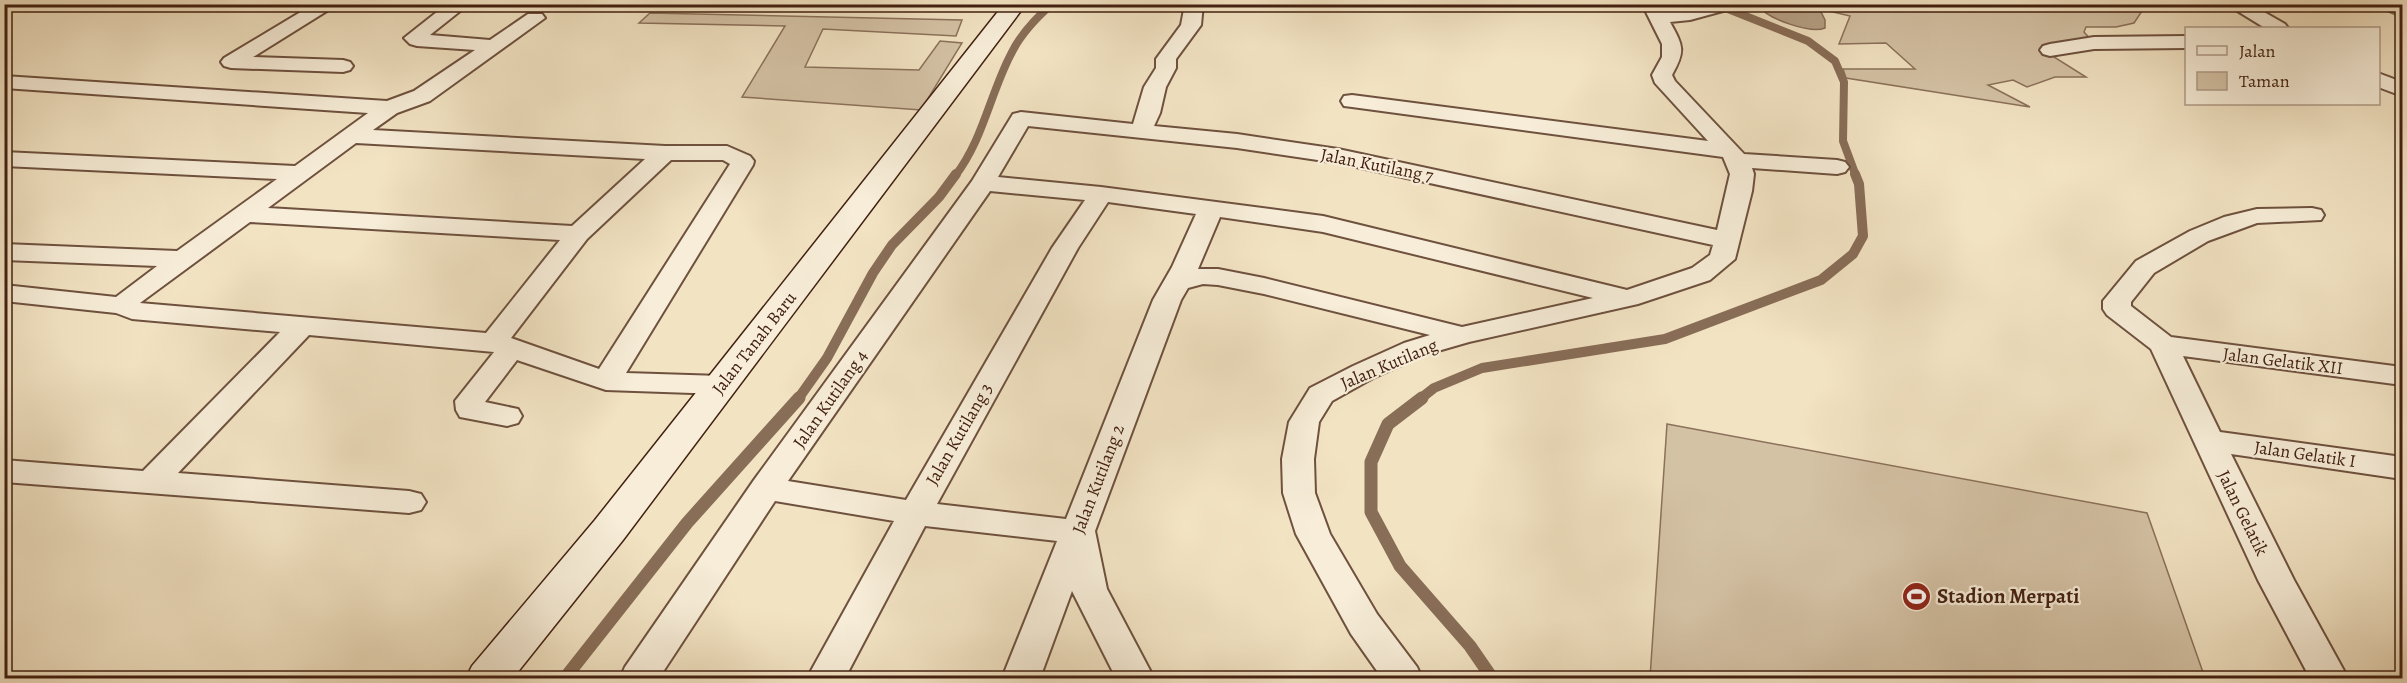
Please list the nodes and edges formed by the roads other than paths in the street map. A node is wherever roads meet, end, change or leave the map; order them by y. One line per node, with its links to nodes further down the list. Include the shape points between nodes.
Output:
1 (329, 4): 13 (street, via 231,62)
2 (460, 4): 11 (street, via 414,38)
3 (1016, 4): 46 (main road, Jalan Tanah Baru)
4 (1194, 4): 20 (street, via 1191,25 1166,58 1166,68 1155,87)
5 (2235, 4): 9 (street)
6 (1721, 6): 7 (street)
7 (1654, 11): 23 (street, via 1672,45 1672,57 1662,75 1665,83)
8 (535, 18): 11 (street)
9 (2276, 27)
10 (2185, 42): 12 (street, via 2094,43)
11 (494, 46): 18 (street, via 422,96)
12 (2050, 50)
13 (343, 66)
14 (2380, 80): 16 (street)
15 (4, 82): 18 (street)
16 (2403, 90)
17 (1352, 101): 23 (street)
18 (389, 108): 21 (street)
19 (1021, 119): 20 (street, Jalan Kutilang 7); 27 (street, Jalan Kutilang 4)
20 (1140, 132): 33 (street, Jalan Kutilang 7, via 1338,156)
21 (352, 135): 22 (street); 26 (street)
22 (665, 153): 32 (street); 45 (street, via 727,153 742,161)
23 (1733, 155): 25 (street); 33 (street, Jalan Kutilang, via 1742,174)
24 (4, 159): 26 (street)
25 (1837, 167)
26 (297, 173): 30 (street)
27 (983, 183): 28 (street); 52 (street, Jalan Kutilang 4)
28 (1101, 194): 29 (street); 54 (street, Jalan Kutilang 3, via 1065,248)
29 (1212, 208): 36 (street, Jalan Kutilang 2); 38 (street, via 1323,224)
30 (244, 214): 32 (street); 35 (street)
31 (2312, 215): 43 (street, via 2257,216 2234,222 2199,236 2145,267 2117,301 2117,309)
32 (578, 234): 42 (street)
33 (1727, 240): 38 (street, Jalan Kutilang, via 1722,259 1701,274)
34 (4, 252): 35 (street)
35 (183, 259): 39 (street)
36 (1180, 282): 41 (street, via 1202,276 1218,277); 55 (street, Jalan Kutilang 2, via 1167,300)
37 (4, 293): 39 (street)
38 (1628, 298): 41 (street, Jalan Kutilang)
39 (123, 306): 40 (street, via 132,311)
40 (304, 324): 42 (street); 51 (street)
41 (1462, 335): 61 (street, Jalan Kutilang, via 1414,349 1363,372 1322,395 1304,422 1298,459 1299,493 1312,534 1364,624)
42 (502, 345): 45 (street); 47 (street, via 470,401 471,410)
43 (2163, 345): 44 (street, Jalan Gelatik XII); 48 (street, Jalan Gelatik)
44 (2403, 376)
45 (606, 381): 46 (street)
46 (721, 384): 56 (main road, Jalan Tanah Baru)
47 (507, 416)
48 (2207, 440): 49 (street, Jalan Gelatik I); 62 (street, Jalan Gelatik)
49 (2403, 468)
50 (4, 471): 51 (street)
51 (151, 482): 53 (street)
52 (766, 488): 54 (street); 57 (street, Jalan Kutilang 4)
53 (409, 502)
54 (915, 513): 55 (street); 58 (street, Jalan Kutilang 3)
55 (1078, 532): 59 (street, Jalan Kutilang 2); 60 (street, via 1089,589)
56 (488, 678)
57 (639, 678)
58 (826, 678)
59 (1021, 678)
60 (1135, 678)
61 (1403, 678)
62 (2329, 678)

